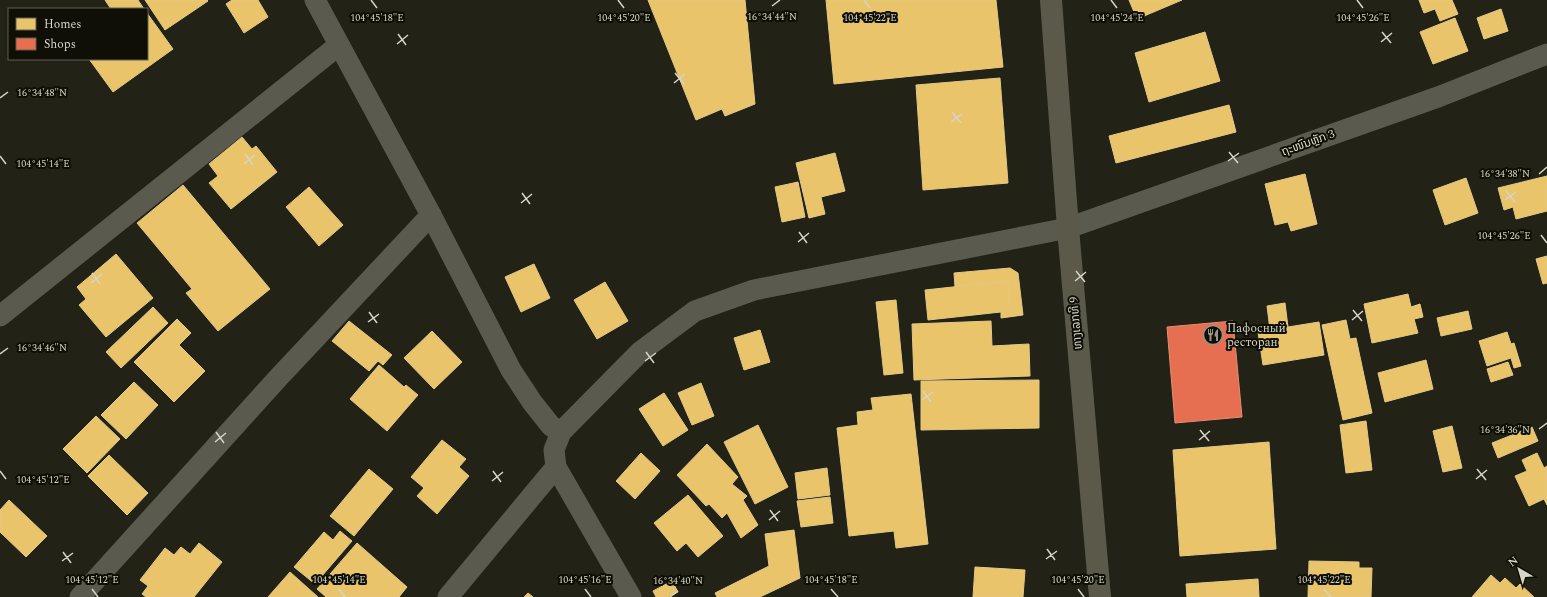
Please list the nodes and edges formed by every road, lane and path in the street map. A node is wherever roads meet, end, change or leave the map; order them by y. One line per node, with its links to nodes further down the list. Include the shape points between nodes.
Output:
1 (315, 0): 3 (street)
2 (1051, 0): 6 (main road, ທາງເລກທີ 9)
3 (339, 45): 5 (street); 7 (street)
4 (1547, 54): 6 (street, ຖະໜົນຫຼັກ 3, via 1438,97)
5 (431, 215): 8 (street, via 511,370 551,426); 10 (street, via 278,377)
6 (1068, 228): 8 (street, ຖະໜົນຫຼັກ 3, via 754,290 695,311 640,352); 13 (main road, ທາງເລກທີ 9)
7 (0, 316)
8 (561, 432): 9 (street, via 554,450)
9 (556, 466): 11 (street); 12 (street)
10 (80, 597)
11 (448, 597)
12 (631, 597)
13 (1100, 597)

